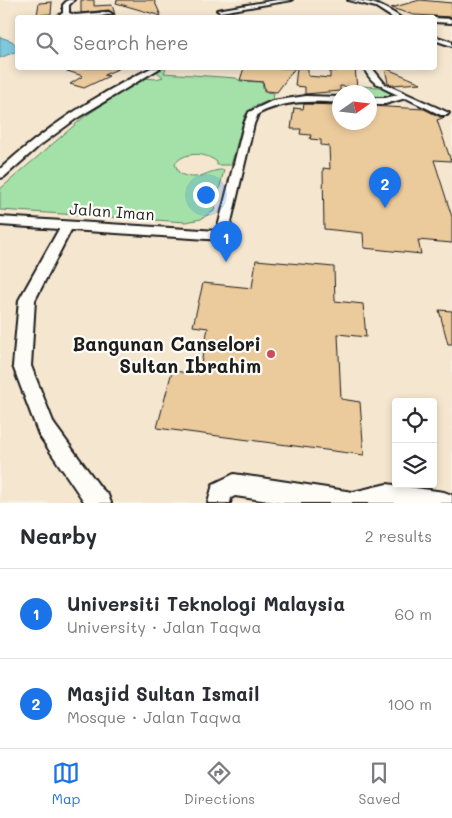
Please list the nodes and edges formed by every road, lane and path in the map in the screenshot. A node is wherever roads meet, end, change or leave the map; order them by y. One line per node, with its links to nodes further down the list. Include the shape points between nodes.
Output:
1 (71, 0): 5 (street, via 66,5)
2 (289, 0): 7 (street, via 220,7)
3 (351, 0): 8 (street, via 378,6)
4 (109, 14): 6 (street)
5 (71, 15)
6 (90, 15)
7 (225, 15)
8 (393, 15)
9 (437, 20): 10 (street)
10 (452, 22)
11 (437, 39): 12 (street)
12 (452, 44)
13 (152, 70): 19 (street, via 88,106)
14 (369, 70): 15 (street, via 383,84)
15 (405, 96): 17 (street); 18 (street)
16 (332, 100): 21 (street, Jalan Iman, via 285,100 254,112 222,236)
17 (377, 101)
18 (449, 114)
19 (0, 175)
20 (0, 221): 21 (street, Jalan Iman)
21 (67, 226): 22 (street, via 27,300 22,366 46,429)
22 (100, 503)
23 (219, 503): 24 (street, via 221,492 234,485 352,502 387,495)
24 (444, 503)

